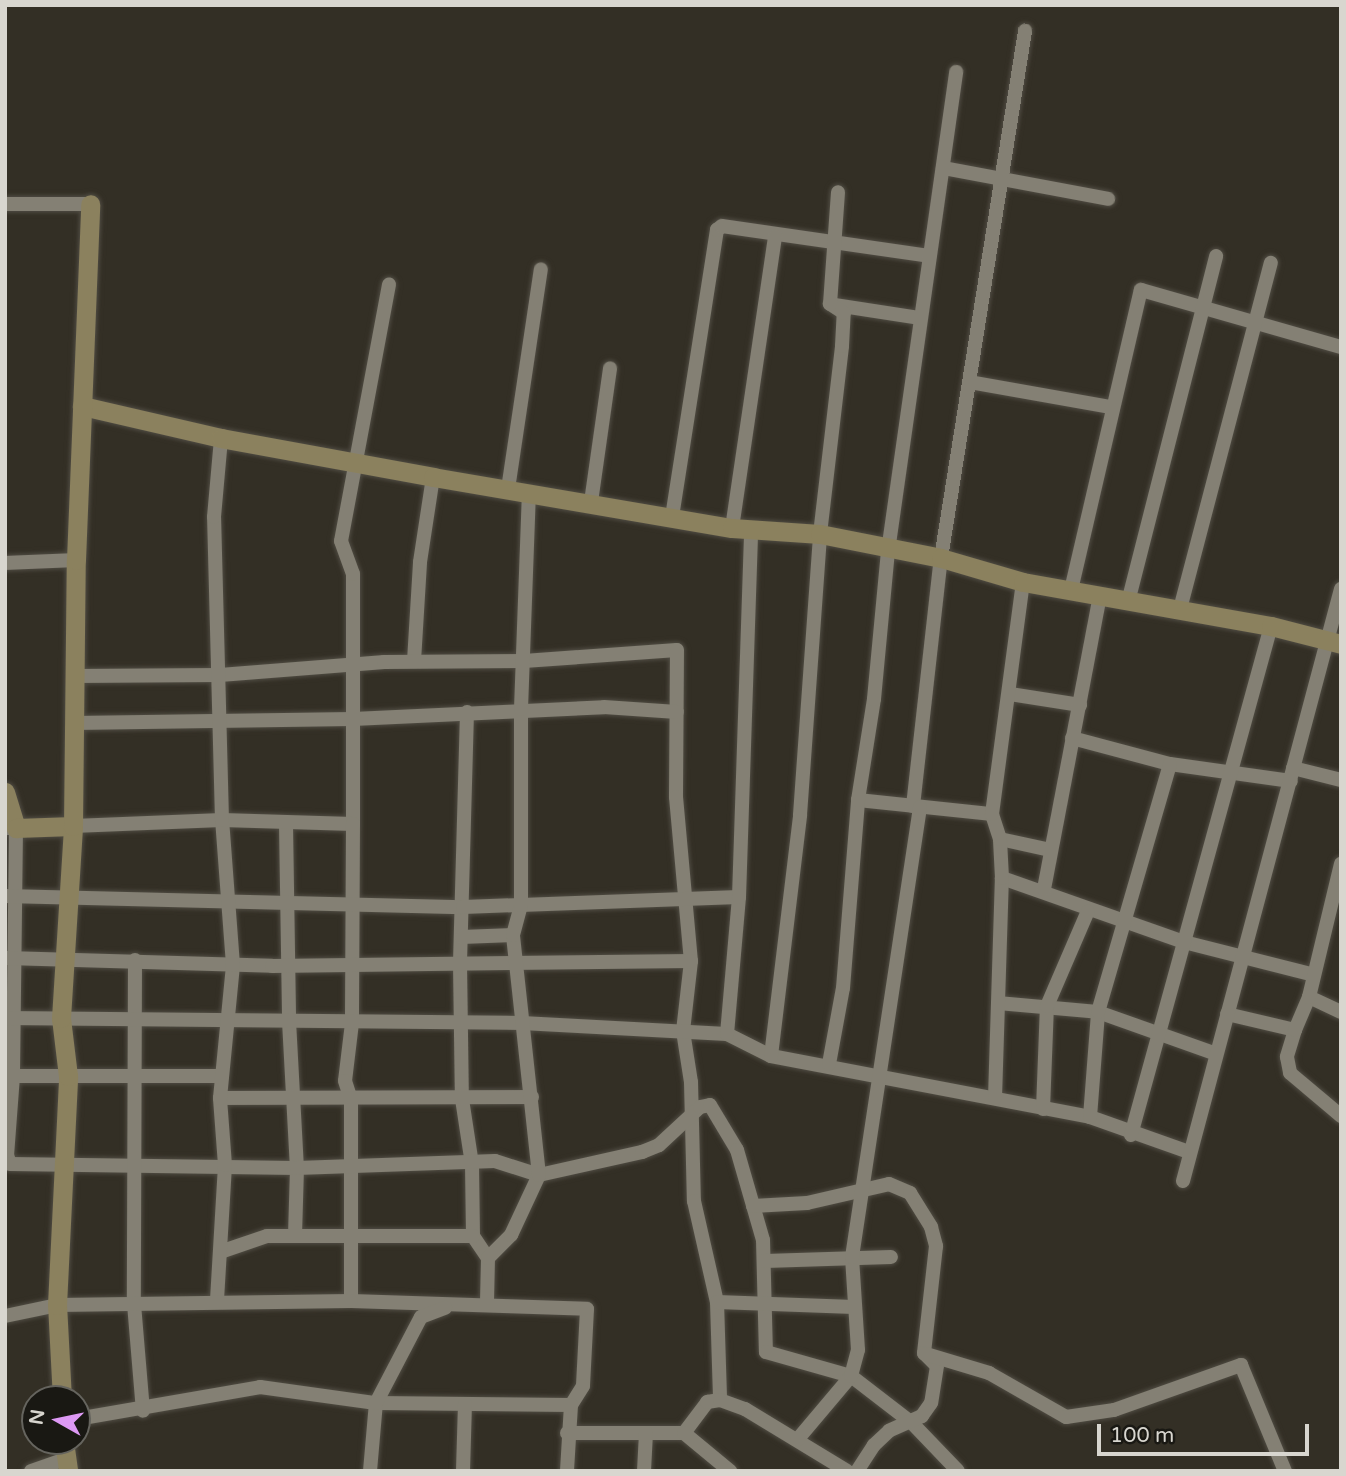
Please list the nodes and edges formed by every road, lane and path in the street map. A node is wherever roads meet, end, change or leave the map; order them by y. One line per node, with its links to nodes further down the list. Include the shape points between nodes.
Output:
1 (1025, 32): 4 (street)
2 (956, 72): 3 (street)
3 (943, 168): 4 (street); 11 (street)
4 (1001, 179): 6 (street); 22 (street)
5 (838, 192): 10 (street)
6 (1108, 199)
7 (5, 204): 8 (street)
8 (90, 204): 23 (street)
9 (775, 236): 10 (street); 31 (street, via 722,226 717,230); 32 (street)
10 (835, 243): 11 (street); 16 (street)
11 (929, 256): 18 (street)
12 (1216, 256): 17 (street)
13 (1271, 262): 19 (street)
14 (541, 269): 28 (street)
15 (389, 284): 26 (street)
16 (830, 304): 18 (street); 33 (street, via 842,309 844,318)
17 (1202, 310): 19 (street); 24 (street, via 1141,290); 42 (street)
18 (920, 318): 34 (street)
19 (1255, 323): 20 (street); 43 (street)
20 (1341, 347)
21 (610, 368): 30 (street)
22 (970, 382): 24 (street); 35 (street)
23 (82, 406): 25 (street); 36 (street)
24 (1110, 407): 40 (street)
25 (221, 438): 26 (street); 49 (street, via 214,517)
26 (358, 463): 27 (street); 48 (street, via 341,541 353,574)
27 (433, 477): 28 (street); 47 (street, via 420,562)
28 (508, 488): 29 (street)
29 (529, 493): 30 (street); 46 (street)
30 (591, 502): 31 (street)
31 (672, 517): 32 (street)
32 (742, 528): 33 (street); 79 (street)
33 (820, 534): 34 (street); 124 (street, via 811,706)
34 (888, 551): 35 (street); 65 (street, via 874,699)
35 (942, 558): 38 (street); 66 (street)
36 (75, 560): 37 (street); 50 (street)
37 (5, 563)
38 (1023, 582): 40 (street); 51 (street)
39 (1341, 589): 45 (street)
40 (1071, 590): 41 (street)
41 (1100, 596): 42 (street); 52 (street)
42 (1128, 602): 43 (street)
43 (1180, 608): 44 (street)
44 (1271, 626): 45 (street); 61 (street)
45 (1334, 643): 62 (street)
46 (524, 660): 47 (street); 53 (street); 55 (street, via 677,650)
47 (414, 661): 48 (street)
48 (354, 665): 49 (street); 56 (street)
49 (220, 675): 50 (street); 58 (street)
50 (74, 676): 57 (street)
51 (1010, 695): 52 (street); 67 (street)
52 (1080, 705): 59 (street)
53 (521, 709): 54 (street); 55 (street, via 604,707); 85 (street)
54 (467, 712): 56 (street); 86 (street)
55 (677, 712): 81 (street, via 676,797)
56 (353, 719): 58 (street); 70 (street)
57 (74, 723): 58 (street); 71 (street)
58 (220, 723): 68 (street)
59 (1072, 738): 60 (street); 74 (street)
60 (1170, 764): 61 (street); 88 (street)
61 (1232, 771): 62 (street); 93 (street)
62 (1292, 774): 63 (street); 95 (street)
63 (1341, 780)
64 (5, 792): 72 (street)
65 (858, 800): 66 (street); 125 (street, via 843,988)
66 (917, 807): 67 (street); 129 (street)
67 (992, 814): 73 (street)
68 (222, 820): 69 (street); 71 (street); 82 (street)
69 (286, 824): 70 (street); 83 (street)
70 (353, 824): 84 (street)
71 (73, 826): 72 (street); 80 (street)
72 (11, 828): 78 (street)
73 (1000, 839): 74 (street); 76 (street)
74 (1050, 850): 77 (street)
75 (1341, 864): 89 (street)
76 (1002, 878): 77 (street); 106 (street)
77 (1044, 889): 87 (street)
78 (10, 896): 80 (street); 96 (street)
79 (739, 897): 81 (street); 122 (street)
80 (68, 898): 82 (street); 94 (street)
81 (684, 901): 85 (street); 98 (street)
82 (231, 902): 83 (street); 101 (street)
83 (287, 902): 84 (street); 102 (street)
84 (353, 903): 86 (street); 103 (street)
85 (521, 905): 86 (street); 91 (street)
86 (463, 907): 92 (street)
87 (1088, 911): 88 (street); 107 (street)
88 (1127, 922): 93 (street); 108 (street)
89 (1325, 926): 90 (street); 104 (street)
90 (1341, 929)
91 (513, 935): 92 (street); 99 (street)
92 (461, 937): 100 (street)
93 (1184, 942): 95 (street); 121 (street)
94 (63, 957): 96 (street); 97 (street); 111 (street)
95 (1242, 957): 104 (street); 110 (street)
96 (9, 959): 112 (street)
97 (135, 960): 101 (street); 114 (street)
98 (691, 961): 99 (street); 120 (street)
99 (515, 962): 100 (street); 117 (street)
100 (460, 963): 103 (street); 118 (street)
101 (233, 965): 102 (street); 115 (street)
102 (289, 966): 103 (street); 113 (street)
103 (354, 966): 116 (street)
104 (1314, 975): 105 (street)
105 (1309, 997): 109 (street); 119 (street)
106 (999, 1003): 107 (street); 133 (street)
107 (1047, 1006): 108 (street); 137 (street)
108 (1098, 1012): 121 (street); 138 (street)
109 (1341, 1012)
110 (1227, 1014): 119 (street); 123 (street)
111 (61, 1018): 112 (street); 114 (street); 127 (street)
112 (10, 1019): 126 (street)
113 (289, 1021): 115 (street); 116 (street); 136 (street)
114 (133, 1022): 115 (street); 130 (street)
115 (226, 1023): 128 (street)
116 (352, 1023): 118 (street); 134 (street, via 345,1082)
117 (522, 1023): 118 (street); 120 (street); 131 (street)
118 (461, 1024): 135 (street)
119 (1295, 1030): 139 (street, via 1287,1056 1290,1073)
120 (682, 1031): 122 (street); 140 (street, via 691,1082)
121 (1156, 1033): 123 (street); 141 (street)
122 (726, 1034): 124 (street)
123 (1214, 1053): 142 (street)
124 (771, 1056): 125 (street)
125 (829, 1064): 129 (street)
126 (9, 1076): 127 (street); 144 (street, via 7,1161 15,1167)
127 (68, 1076): 130 (street); 144 (street)
128 (222, 1076): 130 (street); 132 (street)
129 (882, 1077): 133 (street); 151 (street)
130 (134, 1078): 147 (street)
131 (532, 1097): 135 (street); 149 (street)
132 (220, 1098): 136 (street); 145 (street)
133 (995, 1098): 137 (street)
134 (351, 1099): 135 (street); 136 (street); 146 (street)
135 (462, 1099): 143 (street)
136 (293, 1100): 148 (street)
137 (1043, 1109): 138 (street)
138 (1090, 1116): 141 (street)
139 (1341, 1116)
140 (690, 1117): 149 (street, via 659,1144 642,1152); 152 (street, via 710,1105 722,1121 744,1168); 163 (street, via 694,1201)
141 (1131, 1135): 142 (street)
142 (1189, 1152): 150 (street)
143 (472, 1164): 146 (street); 149 (street, via 495,1161); 155 (street)
144 (65, 1165): 147 (street); 168 (street)
145 (225, 1165): 147 (street); 148 (street); 156 (street)
146 (349, 1166): 148 (street); 153 (street)
147 (133, 1168): 164 (street)
148 (297, 1168): 154 (street)
149 (539, 1175): 159 (street, via 511,1235)
150 (1183, 1181)
151 (862, 1191): 152 (street, via 807,1203); 157 (street); 171 (street, via 898,1185 921,1206 931,1227 936,1246)
152 (753, 1206): 160 (street)
153 (352, 1235): 154 (street); 155 (street); 162 (street)
154 (295, 1236): 156 (street, via 254,1237)
155 (473, 1236): 159 (street)
156 (223, 1251): 161 (street)
157 (852, 1257): 158 (street); 160 (street); 169 (street)
158 (891, 1257)
159 (488, 1258): 165 (street)
160 (765, 1261): 167 (street)
161 (218, 1300): 162 (street); 164 (street)
162 (352, 1301): 166 (street)
163 (717, 1302): 167 (street); 174 (street)
164 (134, 1304): 168 (street); 178 (street)
165 (487, 1304): 166 (street); 177 (street, via 587,1309 583,1386)
166 (452, 1305): 175 (street, via 421,1317)
167 (765, 1305): 169 (street); 172 (street, via 766,1352)
168 (57, 1306): 170 (street); 173 (street)
169 (854, 1307): 172 (street, via 858,1350)
170 (5, 1316)
171 (924, 1353): 180 (street, via 937,1366 933,1394 926,1411); 195 (street, via 989,1373 1066,1417 1114,1410 1241,1365)
172 (850, 1376): 180 (street); 184 (street)
173 (61, 1385)
174 (720, 1400): 183 (street, via 707,1402); 184 (street)
175 (376, 1403): 176 (street); 178 (street, via 260,1387); 187 (street)
176 (465, 1404): 177 (street); 188 (street)
177 (571, 1405): 181 (street)
178 (143, 1410): 179 (street)
179 (91, 1417)
180 (912, 1423): 193 (street, via 889,1431); 194 (street)
181 (566, 1433): 182 (street); 189 (street)
182 (646, 1433): 183 (street); 190 (street)
183 (684, 1433): 191 (street)
184 (797, 1440): 192 (street)
185 (66, 1457): 186 (street)
186 (31, 1471)
187 (370, 1471)
188 (463, 1471)
189 (567, 1471)
190 (644, 1471)
191 (730, 1471)
192 (847, 1471)
193 (858, 1471)
194 (958, 1471)
195 (1285, 1471)

